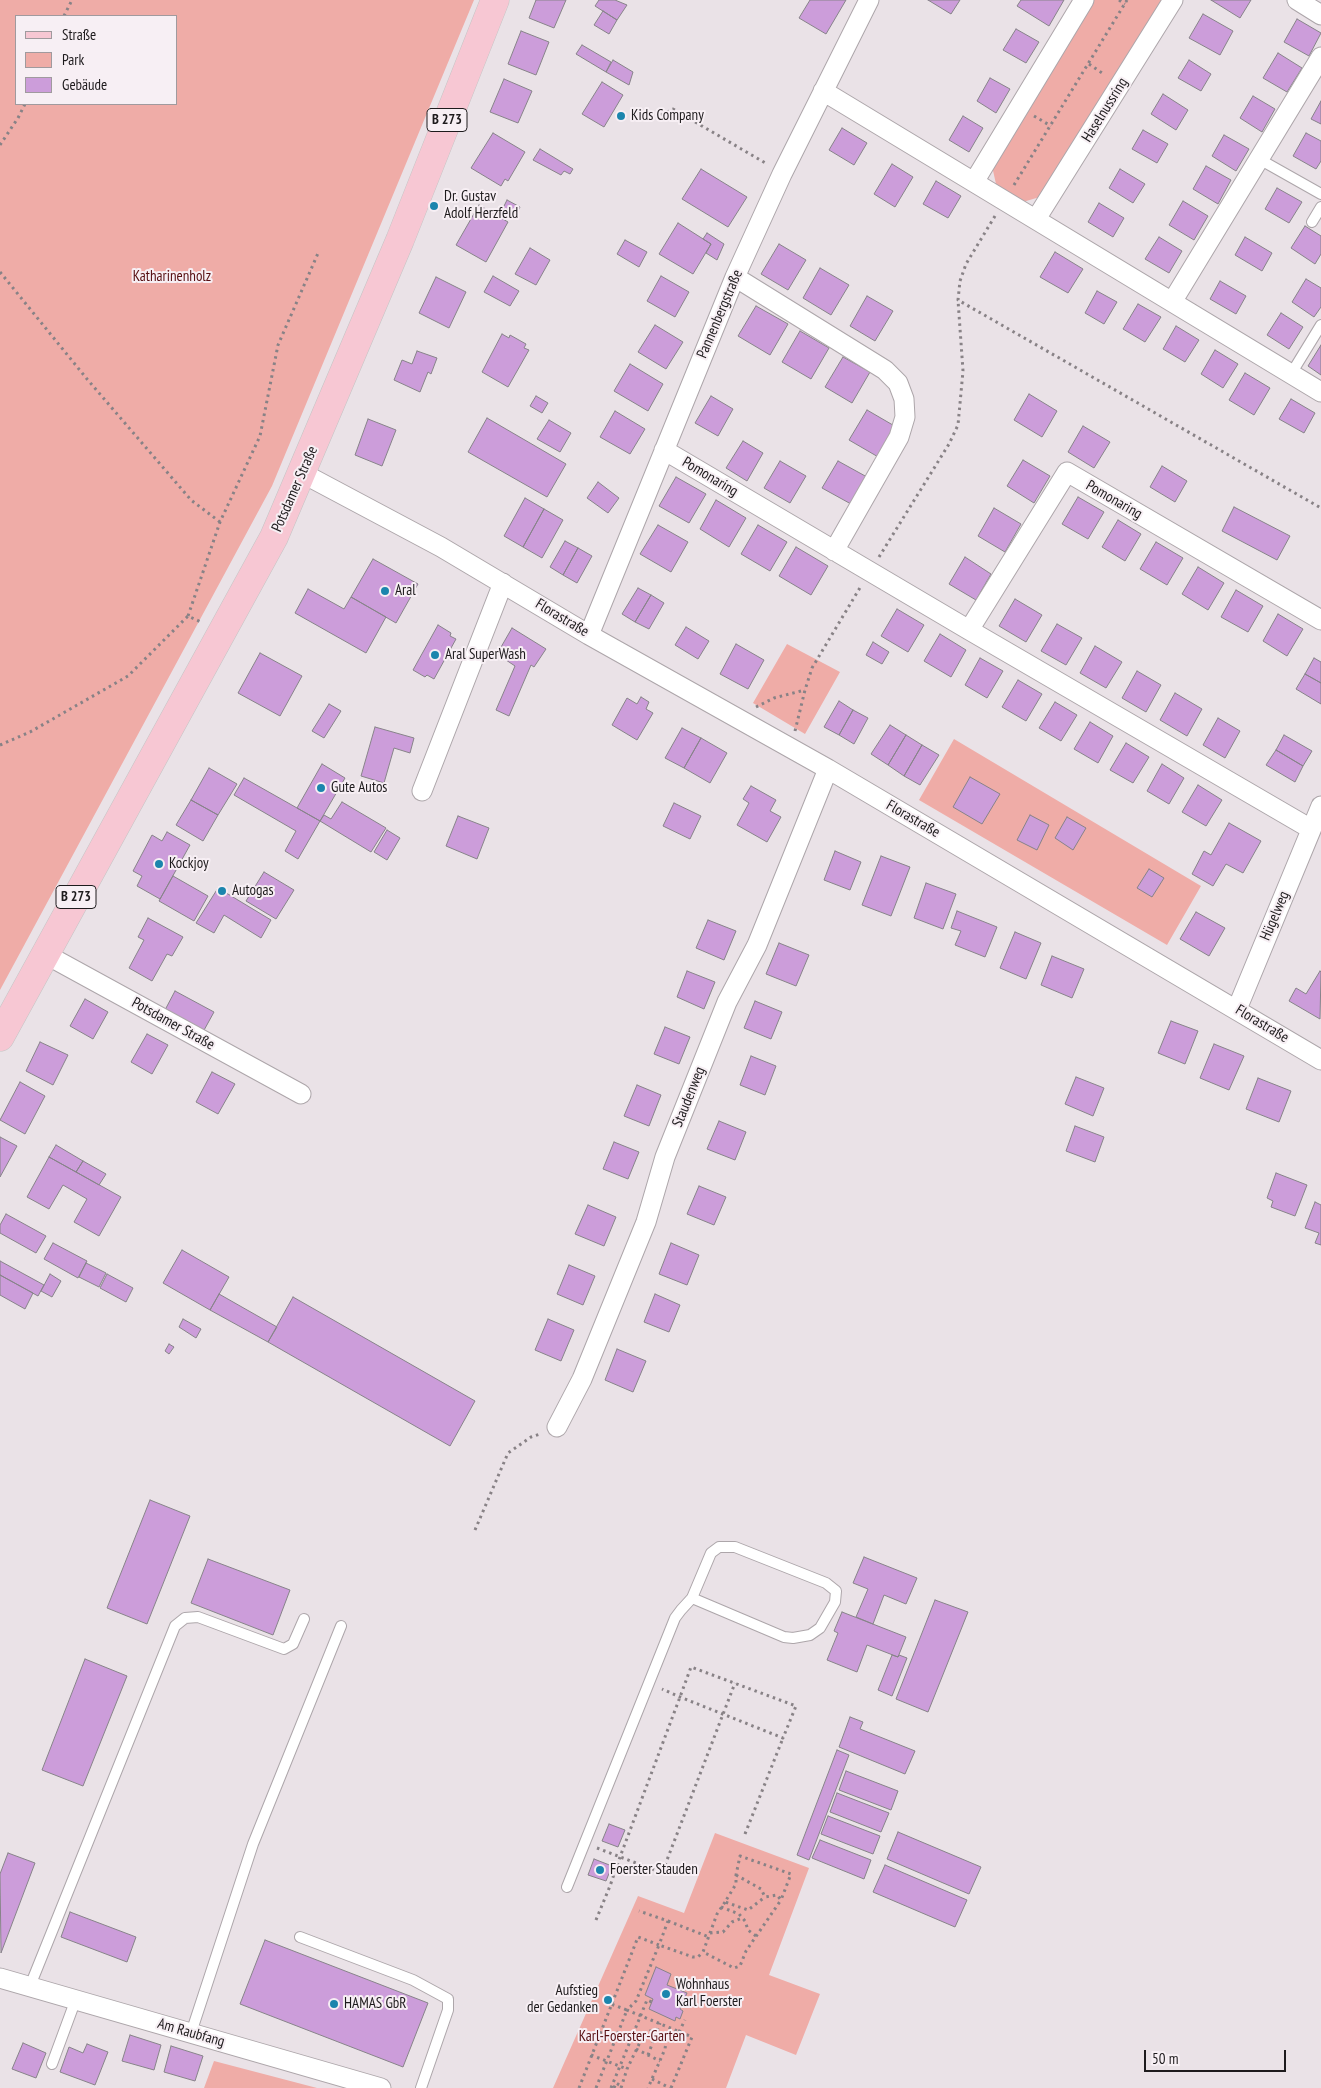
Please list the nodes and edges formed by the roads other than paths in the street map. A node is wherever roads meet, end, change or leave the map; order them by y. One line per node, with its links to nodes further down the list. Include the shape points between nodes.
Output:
1 (495, 0): 21 (main road, Potsdamer Straße / B 273, via 400,240)
2 (869, 0): 8 (street, Pannenbergstraße)
3 (1084, 0): 10 (street)
4 (1173, 0): 13 (street, Haselnussring)
5 (1297, 0): 6 (street)
6 (1321, 15)
7 (1321, 57): 9 (street)
8 (823, 91): 10 (street); 15 (street, Pannenbergstraße)
9 (1259, 158): 11 (lane); 16 (street)
10 (974, 182): 13 (street)
11 (1321, 194)
12 (1321, 207): 14 (lane)
13 (1036, 219): 16 (street)
14 (1312, 222)
15 (735, 277): 20 (street, Pannenbergstraße); 22 (street, via 885,370 898,383 904,399 905,417 900,438)
16 (1172, 302): 18 (street)
17 (1321, 325): 18 (lane)
18 (1292, 374): 19 (street)
19 (1321, 392)
20 (664, 450): 22 (street, Pomonaring); 26 (street, Pannenbergstraße)
21 (302, 473): 23 (street, Florastraße); 31 (main road, Potsdamer Straße / B 273, via 274,537)
22 (834, 550): 25 (street, Pomonaring)
23 (503, 583): 26 (street, Florastraße); 28 (street)
24 (1321, 620): 25 (street, Pomonaring, via 1067,472)
25 (969, 630): 30 (street, Pomonaring)
26 (589, 635): 27 (street, Florastraße)
27 (828, 769): 32 (street, Florastraße); 36 (street, Staudenweg, via 757,945 727,1002 665,1157 646,1222 582,1378)
28 (422, 791)
29 (1321, 806): 30 (street, Hügelweg)
30 (1315, 827): 32 (street, Hügelweg)
31 (45, 954): 33 (main road, Potsdamer Straße / B 273); 35 (street, Potsdamer Straße)
32 (1237, 1009): 34 (street, Florastraße)
33 (0, 1037)
34 (1321, 1060)
35 (300, 1094)
36 (557, 1427)
37 (692, 1598): 37 (lane, via 793,1638 820,1628 835,1602 836,1591 826,1583 735,1547 719,1547 711,1553); 40 (lane, via 675,1618)
38 (304, 1619): 43 (lane, via 293,1644 284,1649 198,1617 185,1618 175,1626)
39 (341, 1626): 45 (lane, via 253,1844)
40 (567, 1887)
41 (300, 1937): 48 (lane, via 413,1980 448,1999 448,2010)
42 (0, 1978): 43 (street, Am Raubfang)
43 (30, 1986): 44 (street, Am Raubfang)
44 (76, 1999): 45 (street, Am Raubfang); 46 (lane)
45 (191, 2033): 47 (street, Am Raubfang)
46 (52, 2064)
47 (381, 2088)
48 (421, 2088)

